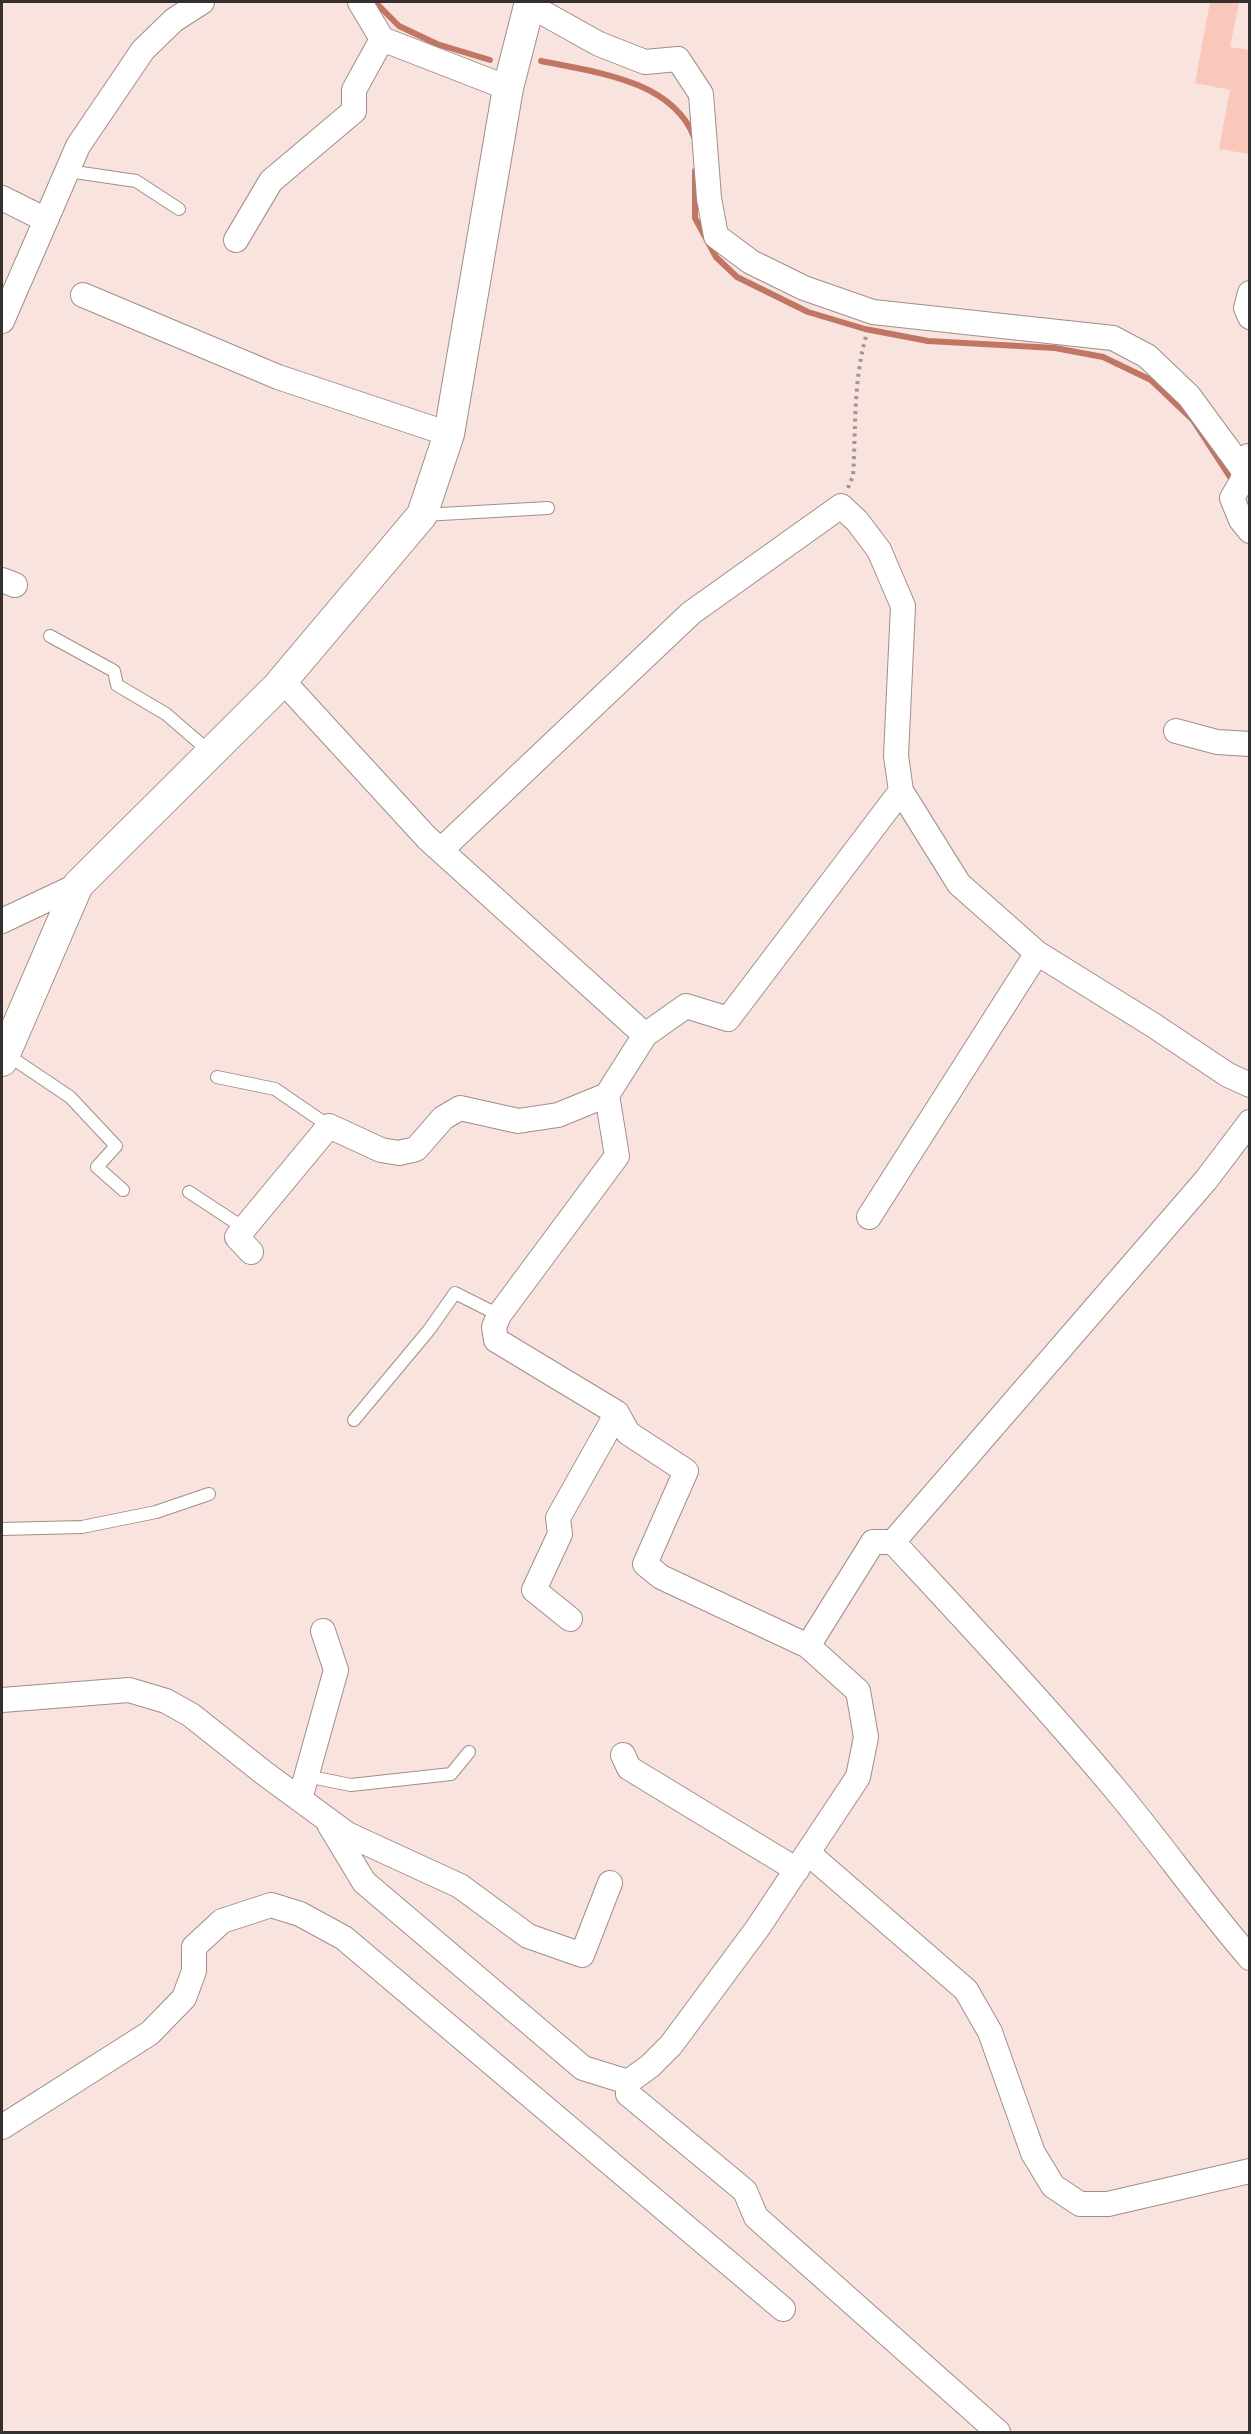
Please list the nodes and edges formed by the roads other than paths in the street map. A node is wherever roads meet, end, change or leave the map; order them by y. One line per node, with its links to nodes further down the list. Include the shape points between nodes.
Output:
1 (202, 2): 6 (street, via 174,20 143,50 78,146)
2 (360, 2): 4 (street)
3 (530, 3): 5 (street); 16 (street, via 599,44 645,62 678,59 701,94 708,198 716,236 751,262 804,288 873,312 1113,338 1147,356 1189,396)
4 (382, 39): 5 (street); 10 (street, via 354,90 354,111 271,181)
5 (508, 88): 15 (street)
6 (68, 171): 8 (lane, via 136,181); 9 (street)
7 (2, 198): 9 (street)
8 (179, 209)
9 (46, 220): 14 (street)
10 (236, 240)
11 (1250, 293): 13 (street, via 1246,308)
12 (82, 295): 15 (street, via 278,376)
13 (1250, 316)
14 (2, 321)
15 (449, 434): 18 (street)
16 (1242, 475): 19 (street, via 1241,520)
17 (548, 508): 18 (lane)
18 (422, 515): 21 (street)
19 (1250, 531)
20 (51, 636): 24 (lane, via 114,671 117,685 166,714)
21 (282, 680): 24 (street); 26 (street)
22 (1176, 731): 23 (street, via 1217,742)
23 (1250, 744)
24 (211, 753): 27 (street)
25 (901, 791): 26 (street, via 896,756 903,606 879,550 841,506 691,613); 29 (street, via 959,884); 30 (street, via 728,1018 686,1006)
26 (441, 850): 30 (street)
27 (78, 885): 28 (street); 31 (street)
28 (2, 921)
29 (1037, 953): 33 (street); 39 (street)
30 (645, 1035): 34 (street)
31 (3, 1058): 37 (lane, via 70,1097 116,1146 97,1167)
32 (217, 1077): 36 (lane, via 276,1089)
33 (1250, 1085)
34 (607, 1095): 36 (street, via 558,1114 518,1121 460,1108 443,1118 416,1149 399,1153 381,1150); 42 (street, via 617,1156)
35 (1250, 1122): 47 (street, via 1206,1180)
36 (329, 1126): 40 (street)
37 (123, 1191)
38 (189, 1192): 40 (lane)
39 (869, 1218)
40 (244, 1228): 41 (street, via 237,1237)
41 (251, 1252)
42 (499, 1315): 43 (street, via 494,1327 496,1340); 44 (lane, via 455,1293)
43 (616, 1413): 48 (street, via 558,1518 560,1534 534,1590); 50 (street, via 628,1432 686,1471 645,1564 661,1577)
44 (354, 1420)
45 (209, 1494): 46 (lane, via 156,1512 81,1527)
46 (2, 1529)
47 (893, 1542): 50 (street, via 873,1542); 59 (street, via 1026,1684)
48 (570, 1619)
49 (323, 1631): 54 (street, via 336,1670)
50 (808, 1646): 57 (street, via 858,1691 866,1737 858,1777)
51 (2, 1700): 55 (street, via 129,1690 166,1701 191,1715)
52 (470, 1752): 54 (lane, via 451,1774 351,1785)
53 (623, 1755): 57 (street, via 629,1768)
54 (306, 1776): 55 (street)
55 (300, 1799): 56 (street)
56 (324, 1817): 58 (street, via 347,1834 460,1886 528,1936 582,1955); 60 (street, via 364,1882 583,2068)
57 (802, 1861): 60 (street, via 671,2045); 62 (street, via 966,1990 990,2032 1033,2153 1053,2186 1080,2204 1108,2204)
58 (610, 1883)
59 (1250, 1958)
60 (628, 2082): 64 (street, via 628,2094 745,2191 756,2217)
61 (2, 2127): 63 (street, via 150,2033 184,1998 195,1971 194,1947 222,1921 271,1905 300,1914 344,1938)
62 (1250, 2171)
63 (783, 2309)
64 (998, 2433)

